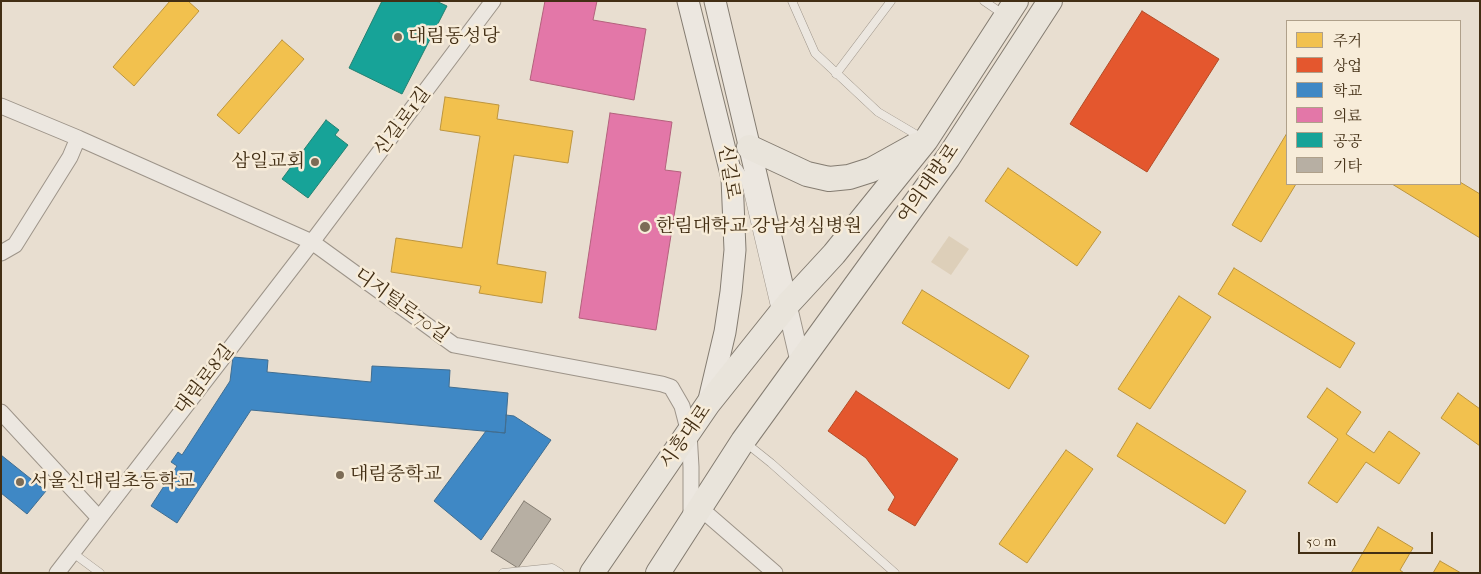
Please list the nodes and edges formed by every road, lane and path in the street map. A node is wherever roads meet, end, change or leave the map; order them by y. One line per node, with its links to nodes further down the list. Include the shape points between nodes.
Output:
1 (493, 1): 15 (street, 신길로1길)
2 (688, 1): 13 (main road, 신길로)
3 (715, 1): 14 (main road, 신길로)
4 (792, 1): 9 (lane, via 815,53)
5 (890, 1): 9 (lane)
6 (984, 1): 8 (lane)
7 (1050, 1): 18 (main road, 여의대방로, via 948,158)
8 (1011, 9): 12 (main road, 여의대방로)
9 (836, 74): 12 (lane, via 878,112)
10 (1, 106): 11 (street, 디지털로70길)
11 (78, 138): 15 (street, 디지털로70길); 16 (street, via 70,157 15,245)
12 (926, 140): 14 (main road, via 871,170 829,179 806,174); 17 (main road, 여의대방로, via 834,254)
13 (725, 147): 17 (lane, via 745,179); 19 (main road, 신길로, via 732,178 734,250 727,317)
14 (749, 147): 17 (main road, 신길로)
15 (312, 242): 21 (street, 디지털로70길, via 454,345 671,387 682,406); 24 (street, 대림로8길)
16 (1, 253)
17 (782, 311): 18 (street, 신길로); 19 (main road, 시흥대로)
18 (800, 361): 22 (main road)
19 (708, 404): 21 (main road, 시흥대로)
20 (1, 412): 24 (street)
21 (689, 433): 23 (street, 디지털로70길); 30 (main road, 시흥대로)
22 (743, 441): 23 (main road); 33 (lane)
23 (695, 515): 31 (main road); 32 (street)
24 (98, 518): 25 (street, 대림로8길)
25 (73, 553): 26 (street, 대림로8길); 27 (lane)
26 (57, 573)
27 (100, 573)
28 (503, 573): 29 (lane, via 552,568)
29 (560, 573)
30 (592, 573)
31 (658, 573)
32 (775, 573)
33 (895, 573)

